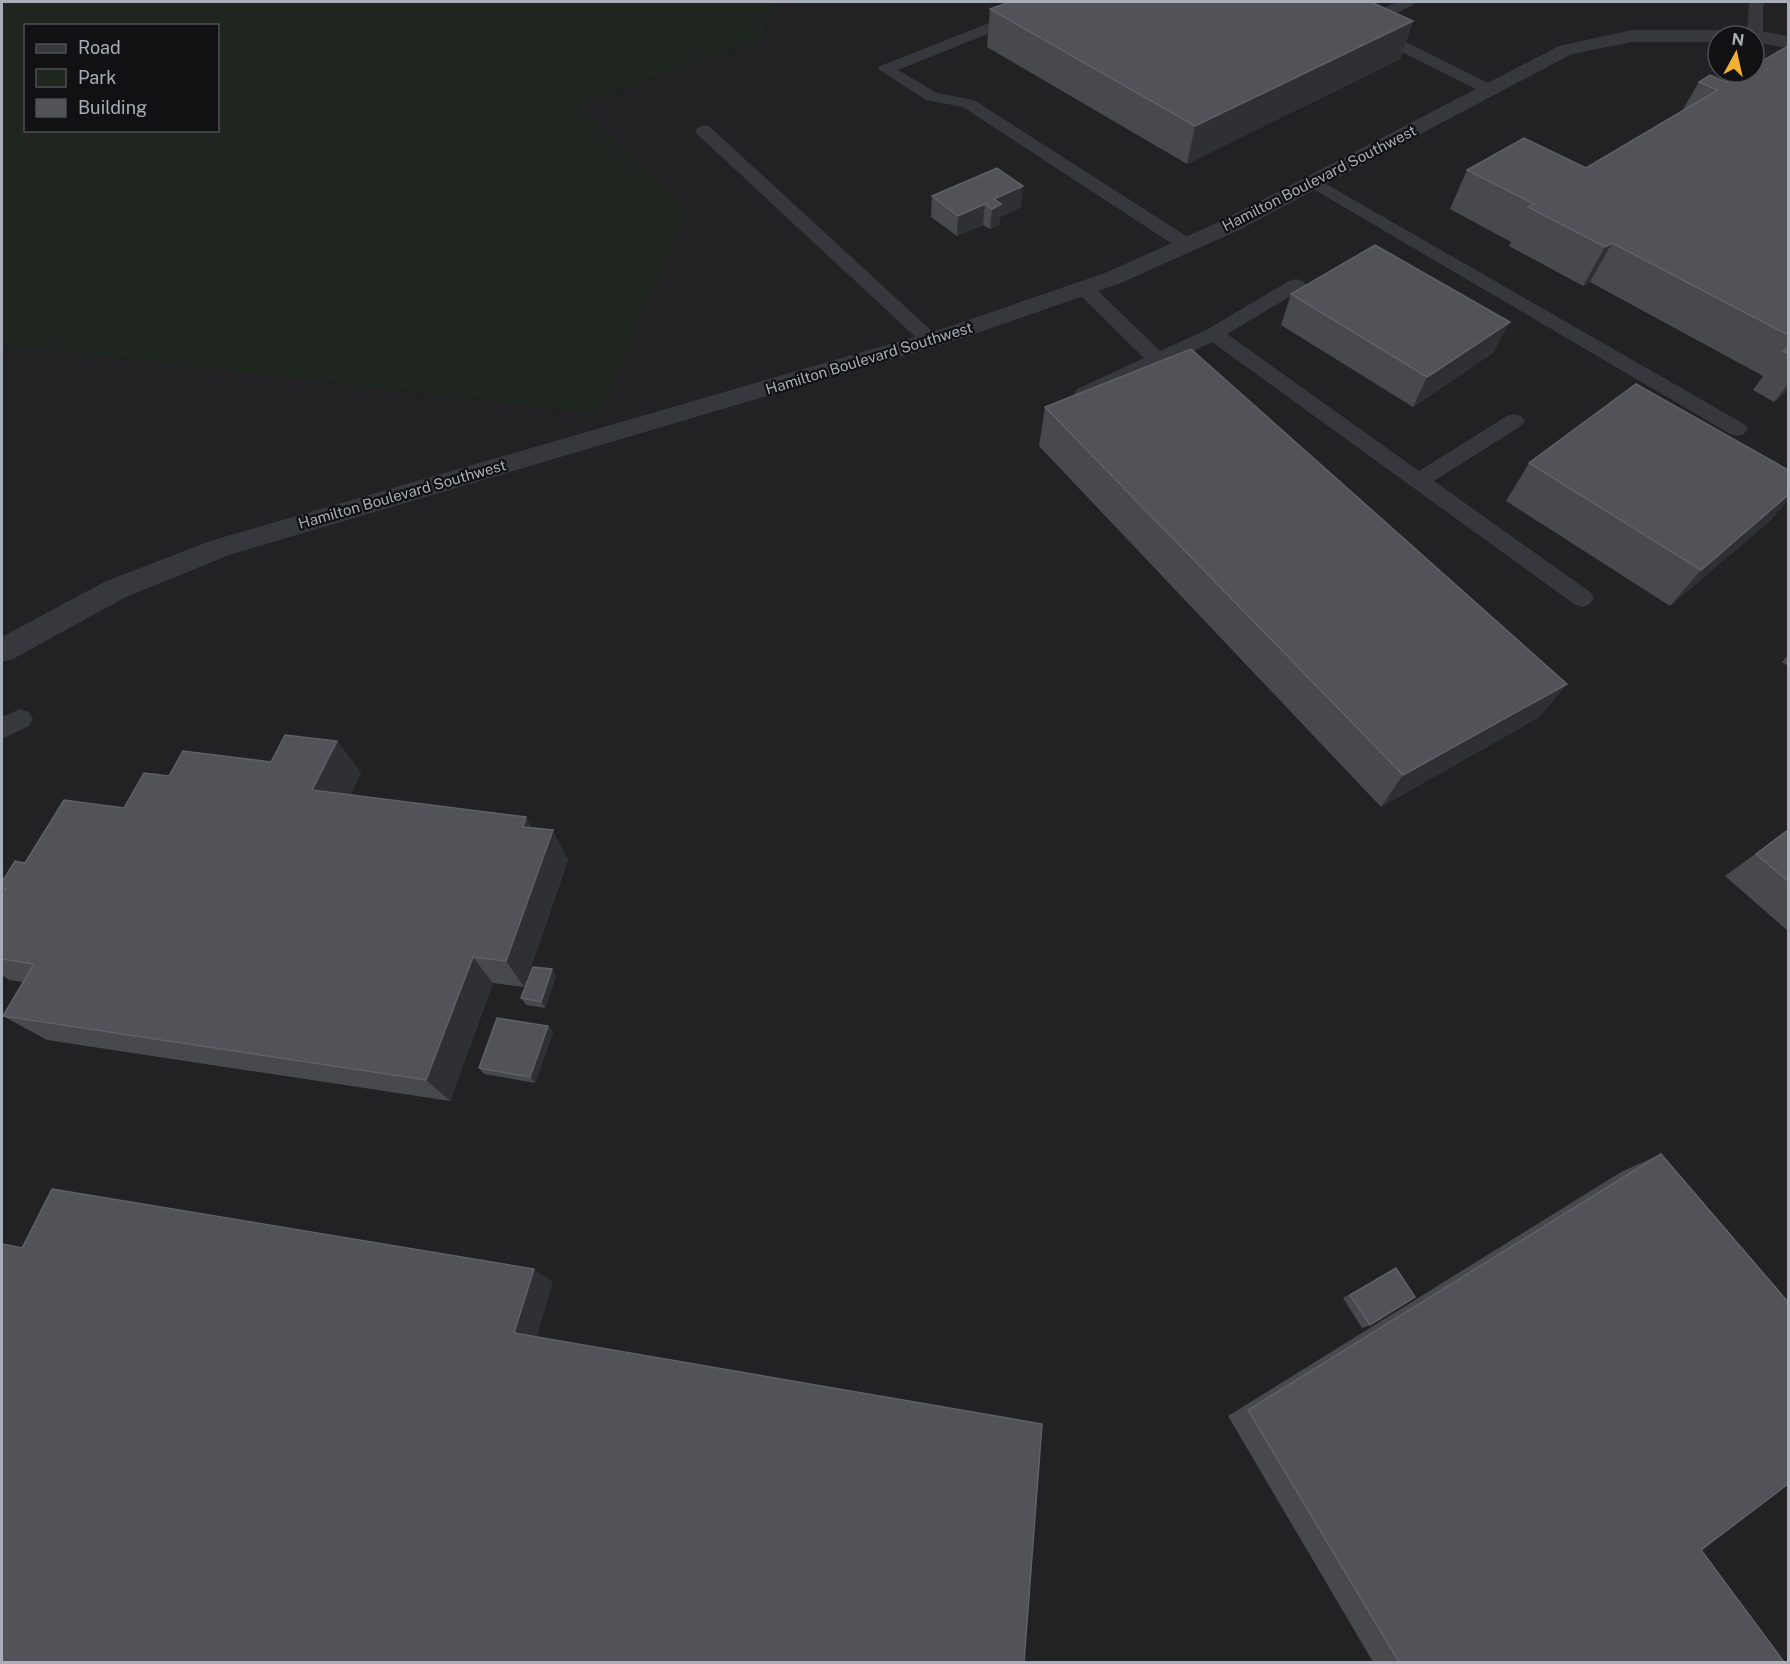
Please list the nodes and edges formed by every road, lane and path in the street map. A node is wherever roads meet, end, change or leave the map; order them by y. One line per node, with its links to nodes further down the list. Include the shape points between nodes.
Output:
1 (1055, 2): 13 (lane, via 886,69 932,98 968,103)
2 (1313, 2): 6 (lane)
3 (1408, 2): 6 (lane)
4 (1759, 2): 5 (lane, via 1755,4)
5 (1754, 24)
6 (1360, 25): 10 (lane)
7 (1706, 36): 10 (street, Hamilton Boulevard Southwest, via 1632,36 1566,50)
8 (1766, 38): 9 (street)
9 (1788, 42)
10 (1490, 90): 12 (street, Hamilton Boulevard Southwest)
11 (703, 130): 17 (lane)
12 (1314, 182): 13 (street, Hamilton Boulevard Southwest); 21 (lane)
13 (1187, 245): 15 (street, Hamilton Boulevard Southwest)
14 (1296, 285): 16 (lane)
15 (1084, 288): 17 (street, Hamilton Boulevard Southwest); 18 (lane)
16 (1214, 334): 18 (lane); 22 (lane)
17 (930, 340): 24 (street, Hamilton Boulevard Southwest, via 220,548 114,590)
18 (1157, 360): 19 (lane)
19 (1074, 399)
20 (1514, 421): 22 (lane)
21 (1737, 429)
22 (1419, 482): 23 (lane)
23 (1582, 598)
24 (2, 651)

